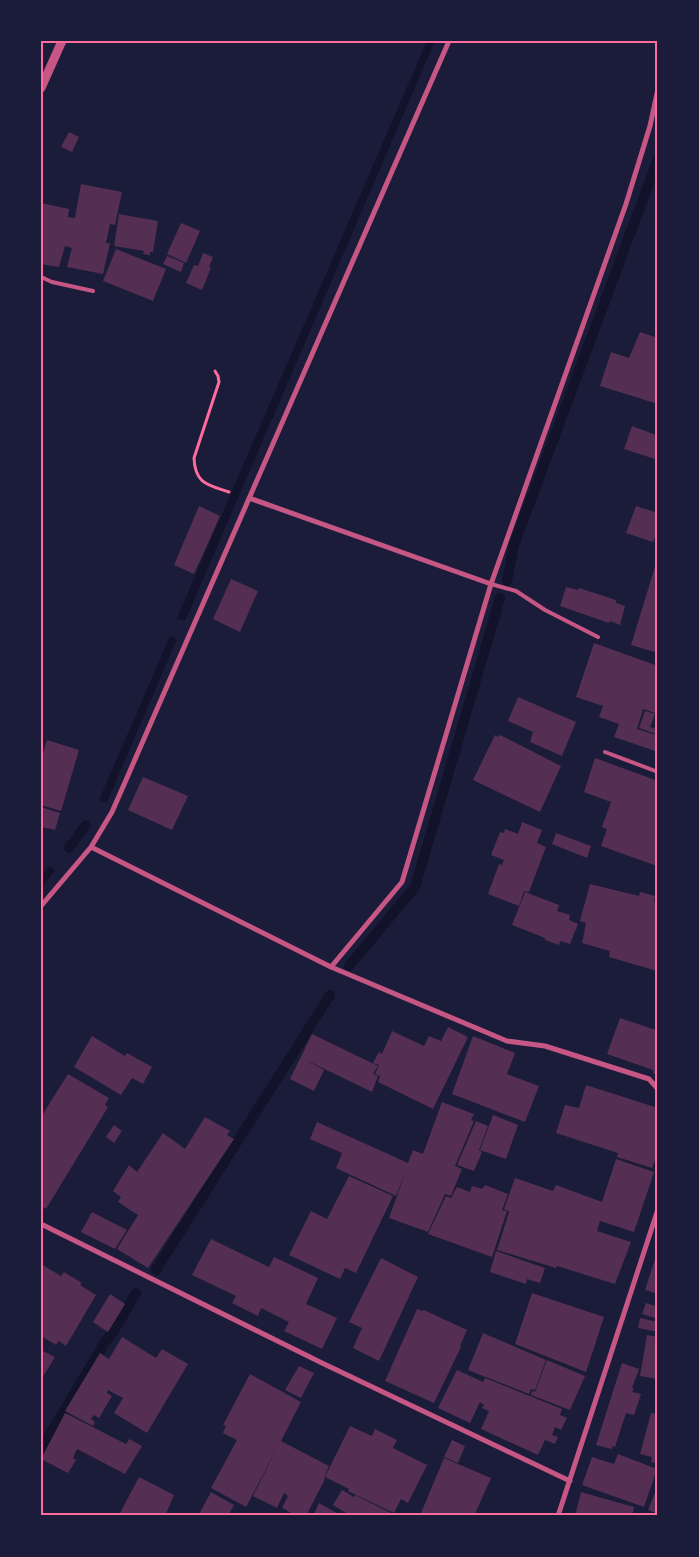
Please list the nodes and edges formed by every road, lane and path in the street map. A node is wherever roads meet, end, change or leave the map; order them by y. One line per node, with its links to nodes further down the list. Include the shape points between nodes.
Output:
1 (62, 41): 3 (street)
2 (449, 41): 9 (street)
3 (41, 88)
4 (658, 89): 10 (street, via 626,204)
5 (41, 277): 6 (lane)
6 (93, 291)
7 (214, 371): 8 (path, via 219,382 194,458 195,470 204,483)
8 (227, 491)
9 (249, 498): 10 (street); 14 (street, via 112,812)
10 (491, 584): 11 (lane, via 516,591); 16 (street, via 402,882)
11 (598, 637)
12 (605, 752): 13 (lane)
13 (658, 772)
14 (91, 847): 15 (street); 16 (street)
15 (41, 906)
16 (331, 968): 17 (street, via 507,1041 545,1046 640,1076 649,1079)
17 (658, 1089)
18 (658, 1209): 20 (street)
19 (41, 1224): 20 (street)
20 (570, 1481): 21 (street)
21 (558, 1516)

